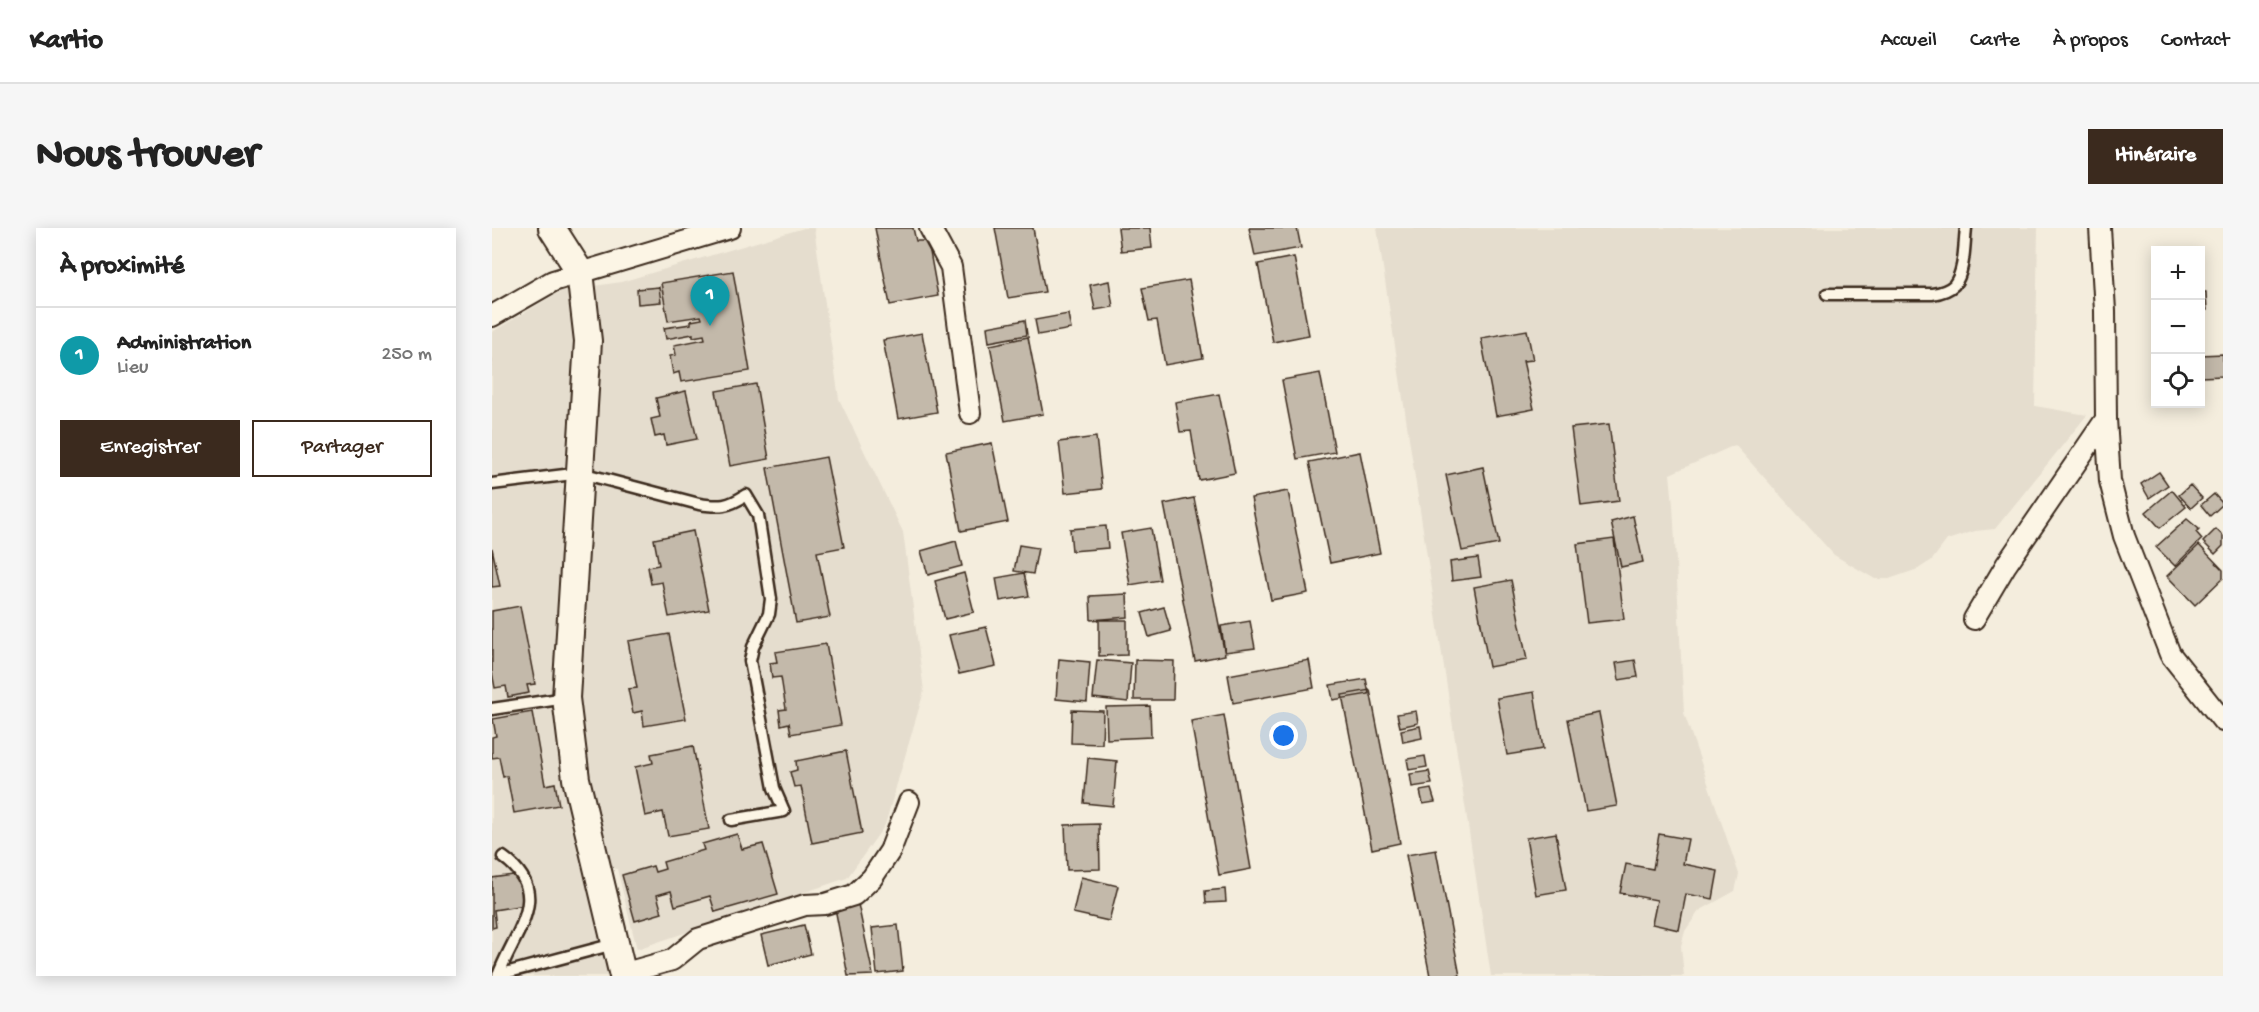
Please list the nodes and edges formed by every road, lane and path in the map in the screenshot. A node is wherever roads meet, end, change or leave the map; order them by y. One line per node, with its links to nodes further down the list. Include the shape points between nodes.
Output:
1 (552, 228): 6 (street)
2 (730, 228): 6 (street)
3 (930, 228): 9 (street, via 951,267)
4 (1965, 228): 7 (lane, via 1959,274 1954,285 1945,291)
5 (2100, 228): 10 (street)
6 (580, 272): 8 (street, via 553,281); 11 (street, via 588,341)
7 (1827, 294)
8 (492, 316)
9 (970, 413)
10 (2106, 419): 13 (street, via 2006,565); 16 (street, via 2110,481 2124,537 2150,607 2170,654)
11 (581, 473): 12 (lane); 14 (street); 18 (lane, via 716,507 747,495 758,515 771,599 750,661 774,788 784,811)
12 (492, 484)
13 (1974, 619)
14 (566, 698): 15 (lane); 20 (street, via 576,779)
15 (492, 709)
16 (2223, 721)
17 (909, 802): 22 (street, via 890,851 872,878 854,895 825,904 805,904 698,939 672,960)
18 (731, 820)
19 (503, 857): 21 (lane, via 518,867 528,893 527,914)
20 (614, 944): 21 (lane); 22 (street)
21 (498, 975)
22 (623, 975)

